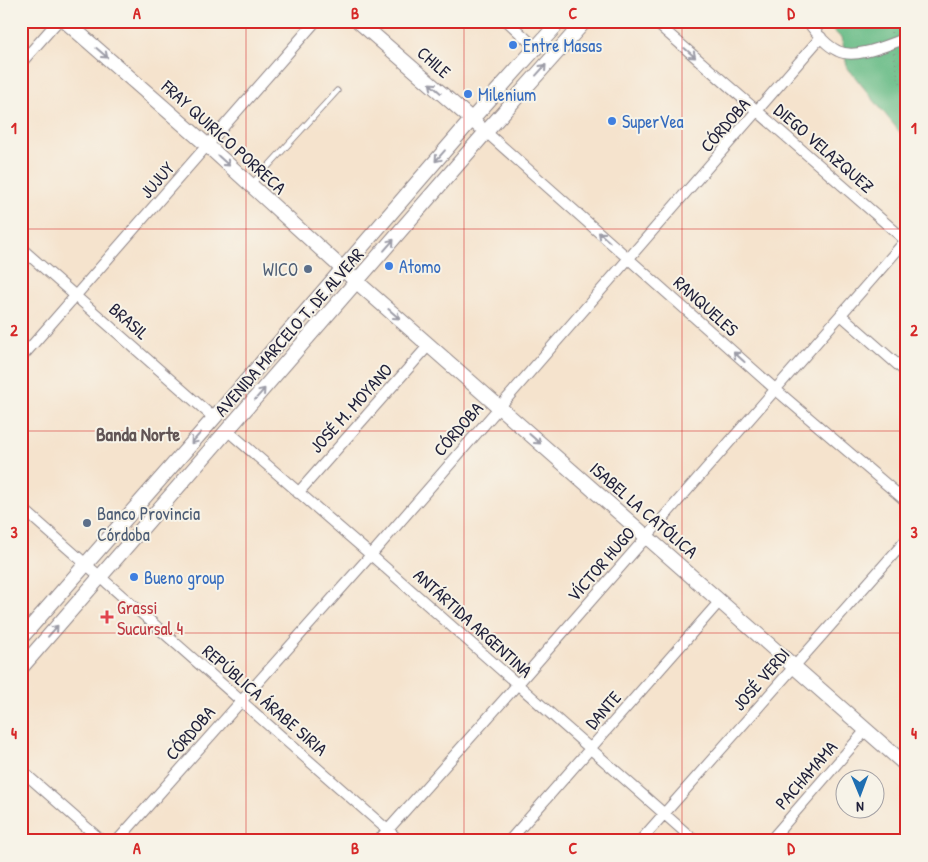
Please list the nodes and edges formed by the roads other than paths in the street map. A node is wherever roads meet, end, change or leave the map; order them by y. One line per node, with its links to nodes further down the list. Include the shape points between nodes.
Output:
1 (58, 21): 13 (street)
2 (65, 21): 18 (main road, FRAY QUIRICO PORRECA, one-way to 18)
3 (316, 21): 18 (street, JUJUY)
4 (358, 21): 16 (main road, CHILE, one-way to 4)
5 (507, 21): 12 (street)
6 (560, 21): 12 (main road, AVENIDA MARCELO T. DE ALVEAR)
7 (585, 21): 17 (main road, AVENIDA MARCELO T. DE ALVEAR, one-way to 7)
8 (654, 21): 15 (street, DIEGO VELAZQUEZ, one-way to 15)
9 (807, 21): 10 (street)
10 (821, 37): 11 (street, via 840,52 852,54); 15 (street, CÓRDOBA)
11 (907, 38)
12 (536, 48): 16 (main road, AVENIDA MARCELO T. DE ALVEAR)
13 (21, 63)
14 (337, 91): 19 (lane)
15 (757, 112): 20 (street, DIEGO VELAZQUEZ); 22 (street, CÓRDOBA)
16 (472, 119): 17 (main road, CHILE); 23 (main road, AVENIDA MARCELO T. DE ALVEAR, one-way to 23)
17 (486, 132): 22 (street, RANQUELES, one-way to 17); 24 (main road, AVENIDA MARCELO T. DE ALVEAR, one-way to 17)
18 (208, 146): 19 (main road, FRAY QUIRICO PORRECA, one-way to 19); 25 (street, JUJUY)
19 (250, 185): 23 (main road, FRAY QUIRICO PORRECA)
20 (906, 240): 26 (street, VÍCTOR HUGO)
21 (21, 248): 25 (street, BRASIL)
22 (629, 259): 30 (street, RANQUELES, one-way to 22); 31 (street, CÓRDOBA)
23 (343, 269): 24 (main road, FRAY QUIRICO PORRECA); 32 (main road, AVENIDA MARCELO T. DE ALVEAR)
24 (357, 282): 27 (main road, ISABEL LA CATÓLICA, one-way to 27); 33 (main road, AVENIDA MARCELO T. DE ALVEAR, one-way to 24)
25 (76, 296): 28 (street, JUJUY); 32 (street, BRASIL)
26 (841, 315): 29 (street); 30 (street, VÍCTOR HUGO)
27 (428, 345): 31 (main road, ISABEL LA CATÓLICA); 34 (street, JOSÉ M. MOYANO)
28 (21, 358)
29 (907, 373)
30 (776, 389): 35 (street, RANQUELES); 37 (street, VÍCTOR HUGO)
31 (499, 407): 37 (main road, ISABEL LA CATÓLICA, one-way to 37); 39 (street, CÓRDOBA)
32 (214, 418): 40 (main road, AVENIDA MARCELO T. DE ALVEAR, one-way to 40)
33 (228, 431): 34 (street, ANTÁRTIDA ARGENTINA); 41 (main road, AVENIDA MARCELO T. DE ALVEAR)
34 (298, 493): 39 (street, ANTÁRTIDA ARGENTINA)
35 (907, 502)
36 (21, 507): 40 (street, REPÚBLICA ÁRABE SIRIA)
37 (647, 536): 42 (main road, ISABEL LA CATÓLICA); 46 (street, VÍCTOR HUGO)
38 (907, 539): 44 (street, JOSÉ VERDI)
39 (371, 554): 46 (street, ANTÁRTIDA ARGENTINA); 47 (street, CÓRDOBA)
40 (86, 564): 41 (street, REPÚBLICA ÁRABE SIRIA); 43 (main road, AVENIDA MARCELO T. DE ALVEAR)
41 (100, 577): 45 (main road, AVENIDA MARCELO T. DE ALVEAR, one-way to 41); 47 (street, REPÚBLICA ÁRABE SIRIA)
42 (720, 602): 44 (main road, ISABEL LA CATÓLICA); 49 (street, DANTE)
43 (21, 638)
44 (794, 666): 48 (main road, ISABEL LA CATÓLICA); 52 (street, JOSÉ VERDI)
45 (21, 668)
46 (517, 685): 49 (street, ANTÁRTIDA ARGENTINA); 53 (street, VÍCTOR HUGO)
47 (240, 701): 53 (street, REPÚBLICA ÁRABE SIRIA); 56 (street, CÓRDOBA)
48 (866, 730): 50 (main road, ISABEL LA CATÓLICA); 62 (street, PACHAMAMA)
49 (590, 749): 52 (street, ANTÁRTIDA ARGENTINA); 59 (street, DANTE)
50 (907, 766)
51 (21, 770): 55 (street)
52 (664, 814): 60 (street, JOSÉ VERDI); 61 (street, ANTÁRTIDA ARGENTINA)
53 (388, 830): 57 (street, VÍCTOR HUGO); 58 (street, REPÚBLICA ÁRABE SIRIA)
54 (907, 834): 63 (street)
55 (102, 841)
56 (117, 841)
57 (378, 841)
58 (400, 841)
59 (509, 841)
60 (640, 841)
61 (695, 841)
62 (770, 841)
63 (901, 841)

